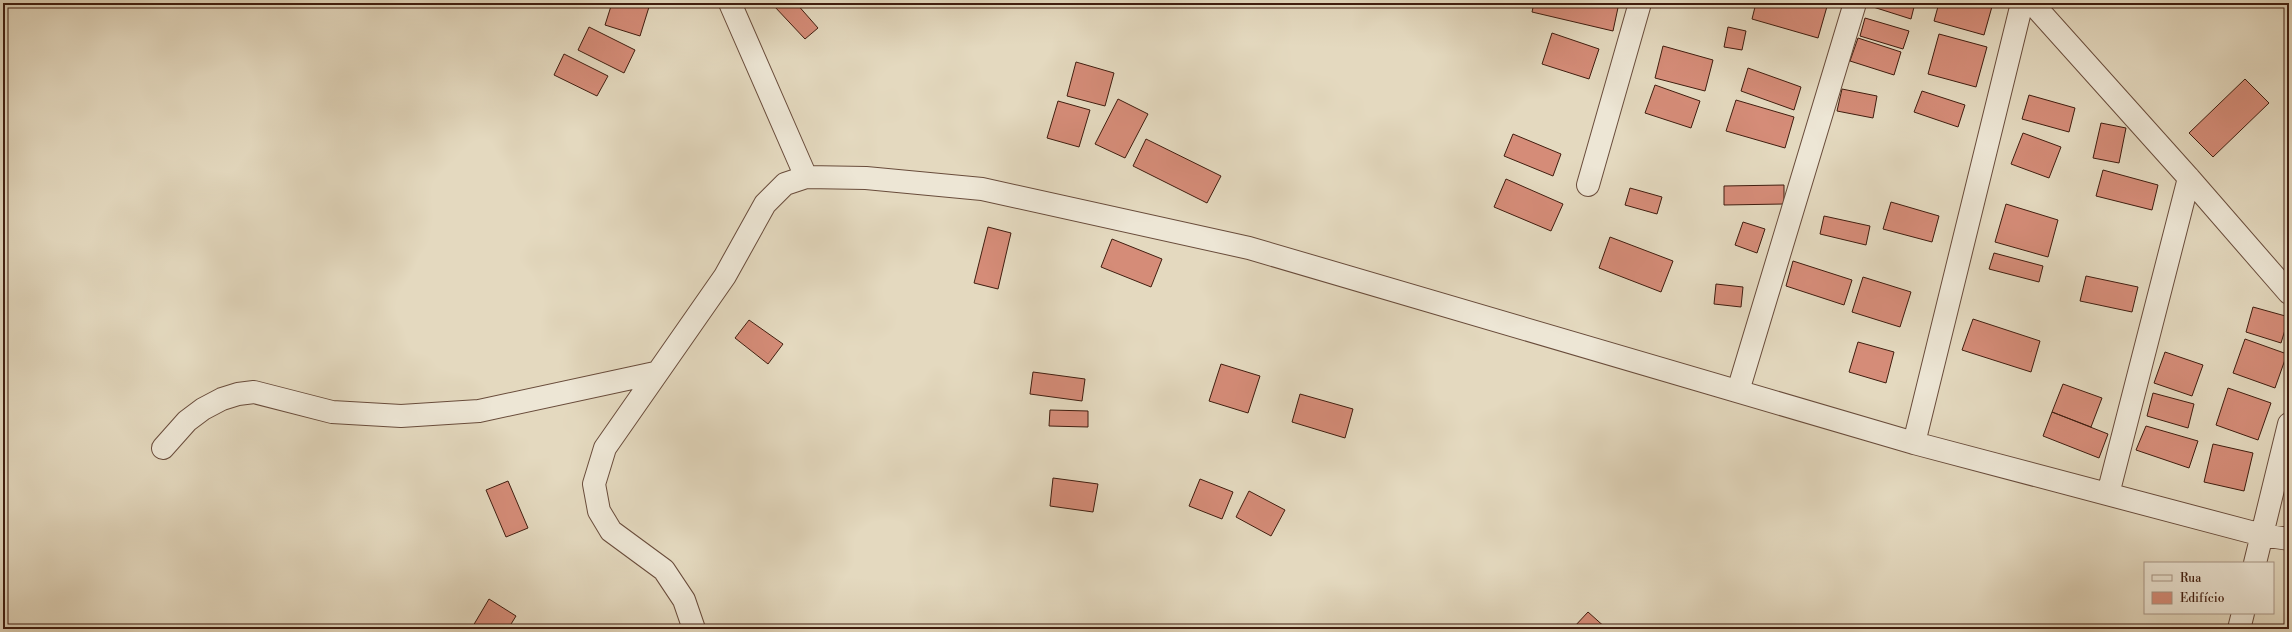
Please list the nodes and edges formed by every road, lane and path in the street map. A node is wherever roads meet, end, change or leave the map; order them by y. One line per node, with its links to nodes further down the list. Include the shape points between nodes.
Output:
1 (730, 3): 6 (street)
2 (1640, 3): 8 (street)
3 (1855, 3): 11 (street)
4 (2022, 3): 13 (street)
5 (2032, 3): 7 (street)
6 (806, 176): 10 (street, via 785,184 765,204 725,276); 11 (street, via 866,178 982,189 1249,248)
7 (2189, 178): 9 (street); 15 (street)
8 (1588, 185)
9 (2289, 294)
10 (656, 373): 14 (street, via 479,411 401,416 332,412 254,392 238,394 203,409 187,421); 20 (street, via 605,448 594,484 599,510 611,531 664,570 684,600)
11 (1738, 392): 13 (street)
12 (2289, 424): 16 (street)
13 (1914, 443): 15 (street)
14 (163, 448)
15 (2108, 494): 16 (street)
16 (2262, 535): 17 (street); 18 (street)
17 (2289, 539)
18 (2255, 562)
19 (2242, 614): 21 (street)
20 (694, 629)
21 (2238, 629)

